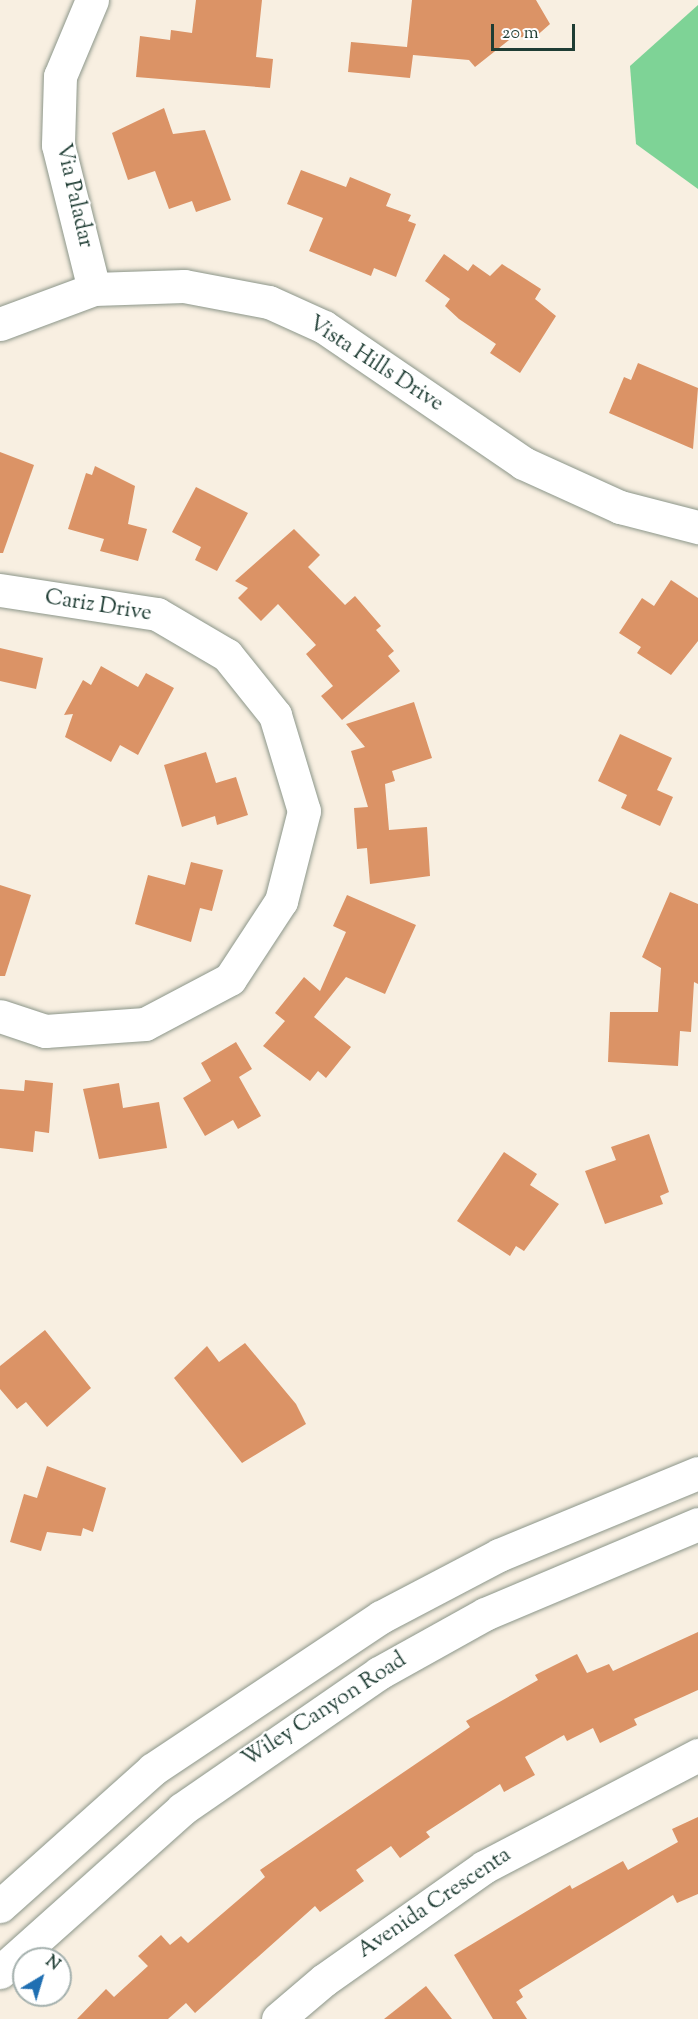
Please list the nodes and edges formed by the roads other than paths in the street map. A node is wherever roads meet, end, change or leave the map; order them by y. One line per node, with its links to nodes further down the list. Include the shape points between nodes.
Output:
1 (92, 0): 2 (street, Via Paladar, via 60,76 58,145)
2 (94, 289): 3 (street, Vista Hills Drive); 4 (street, Vista Hills Drive, via 184,286 269,302 324,327 523,463 620,507)
3 (0, 324)
4 (698, 527)
5 (0, 590): 6 (street, Cariz Drive, via 157,614 227,655 275,715 303,811 281,902 230,979 146,1024 45,1031)
6 (0, 1016)
7 (698, 1473): 10 (street, via 499,1555 381,1617 153,1769)
8 (698, 1524): 11 (street, Wiley Canyon Road, via 485,1614 379,1673 182,1809)
9 (698, 1755): 12 (street, Avenida Crescenta, via 484,1868 324,1980)
10 (0, 1906)
11 (0, 1972)
12 (278, 2019)

